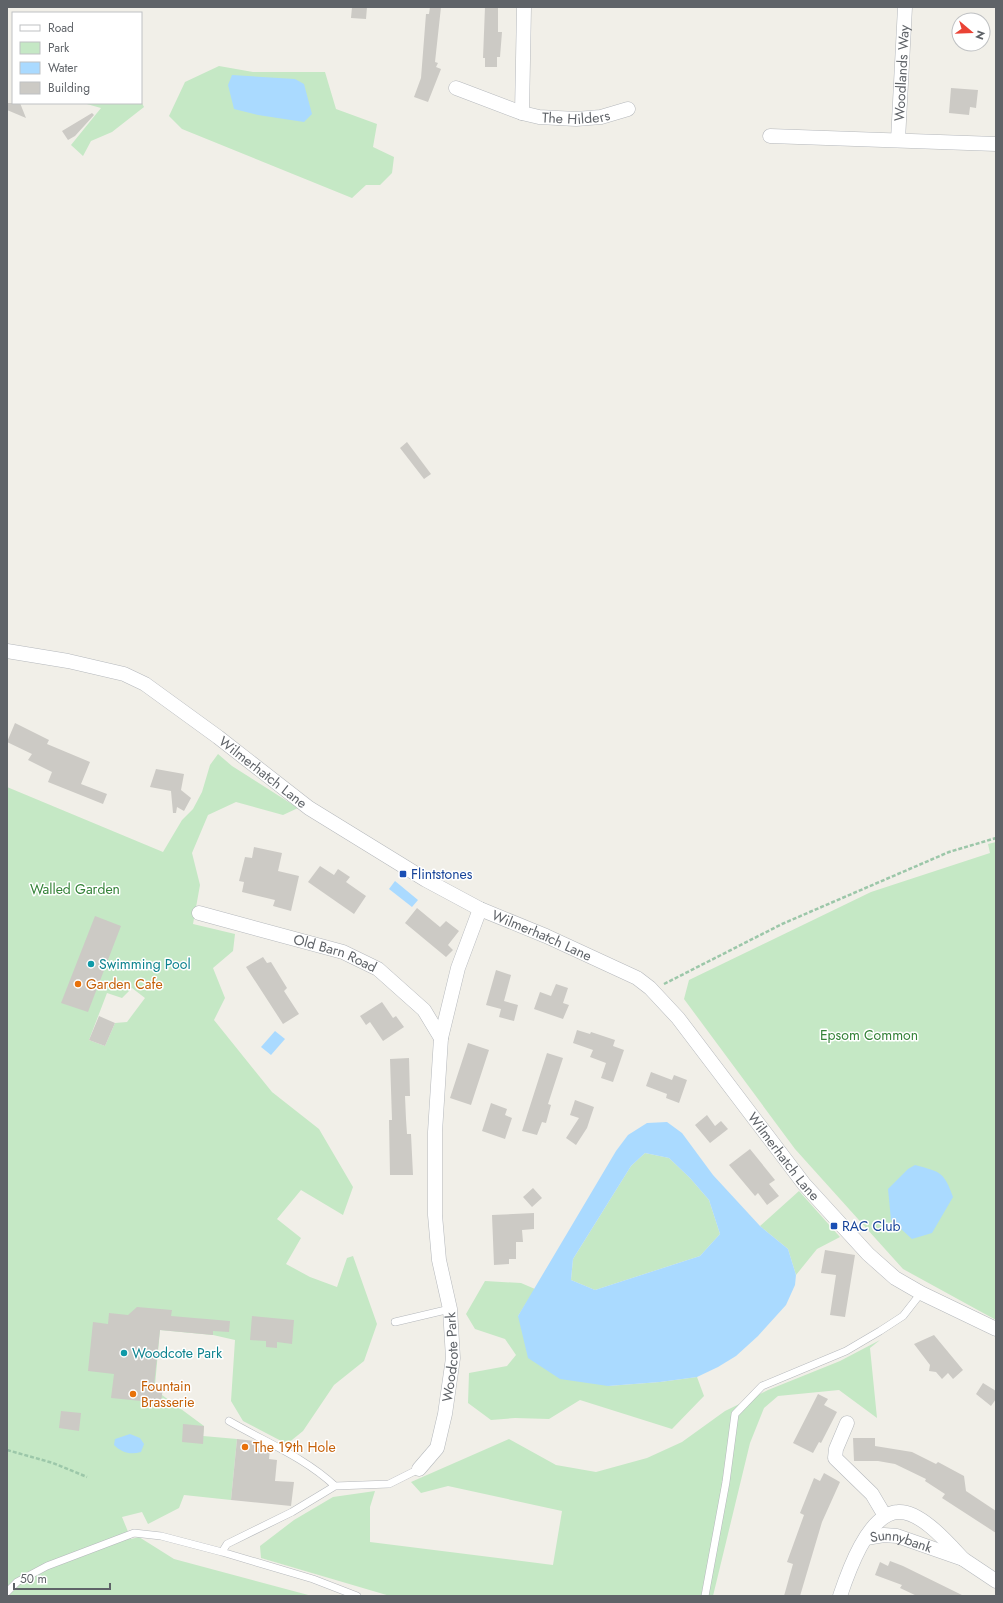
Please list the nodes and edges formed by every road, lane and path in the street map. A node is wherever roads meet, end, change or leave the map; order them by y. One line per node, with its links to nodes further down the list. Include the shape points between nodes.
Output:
1 (524, 7): 5 (street, The Hilders)
2 (905, 7): 7 (street, Woodlands Way)
3 (456, 88): 5 (street, The Hilders)
4 (628, 109): 5 (street, The Hilders, via 601,117 576,119)
5 (522, 113)
6 (770, 136): 7 (street, Woodlands Way)
7 (898, 140): 8 (street, Woodlands Way)
8 (996, 144)
9 (7, 651): 11 (street, Wilmerhatch Lane, via 124,674 145,684 310,808 426,880)
10 (996, 838): 13 (path, via 949,852 782,924 664,984)
11 (480, 910): 13 (street, Wilmerhatch Lane, via 593,957 636,978); 14 (street, via 458,968)
12 (199, 913): 14 (street, Old Barn Road, via 344,952 378,969 424,1010)
13 (650, 988): 15 (street, Wilmerhatch Lane, via 678,1018 804,1184 868,1254 895,1278)
14 (441, 1038): 16 (street, Woodcote Park, via 435,1132 435,1215 439,1260)
15 (921, 1293): 18 (street, Wilmerhatch Lane); 32 (lane, via 904,1316 880,1332 846,1351 762,1386 735,1414 726,1482)
16 (450, 1309): 17 (lane); 22 (street, Woodcote Park, via 453,1358 445,1414 437,1448)
17 (396, 1322)
18 (996, 1329)
19 (230, 1421): 24 (lane, via 319,1471)
20 (847, 1423): 25 (street, via 835,1458 872,1494)
21 (7, 1450): 23 (path)
22 (419, 1469): 24 (lane, via 388,1484)
23 (88, 1476)
24 (335, 1486): 27 (lane, via 292,1512 227,1544)
25 (885, 1516): 26 (street, Sunnybank); 28 (street, Sunnybank, via 899,1512 914,1516 937,1531)
26 (866, 1538): 28 (street, Sunnybank, via 897,1536); 33 (street, via 859,1547)
27 (222, 1552): 30 (lane, via 161,1536 134,1534 47,1566 17,1582); 31 (lane, via 313,1579)
28 (963, 1559): 29 (street, Sunnybank)
29 (996, 1581)
30 (7, 1592)
31 (357, 1596)
32 (705, 1596)
33 (840, 1596)

